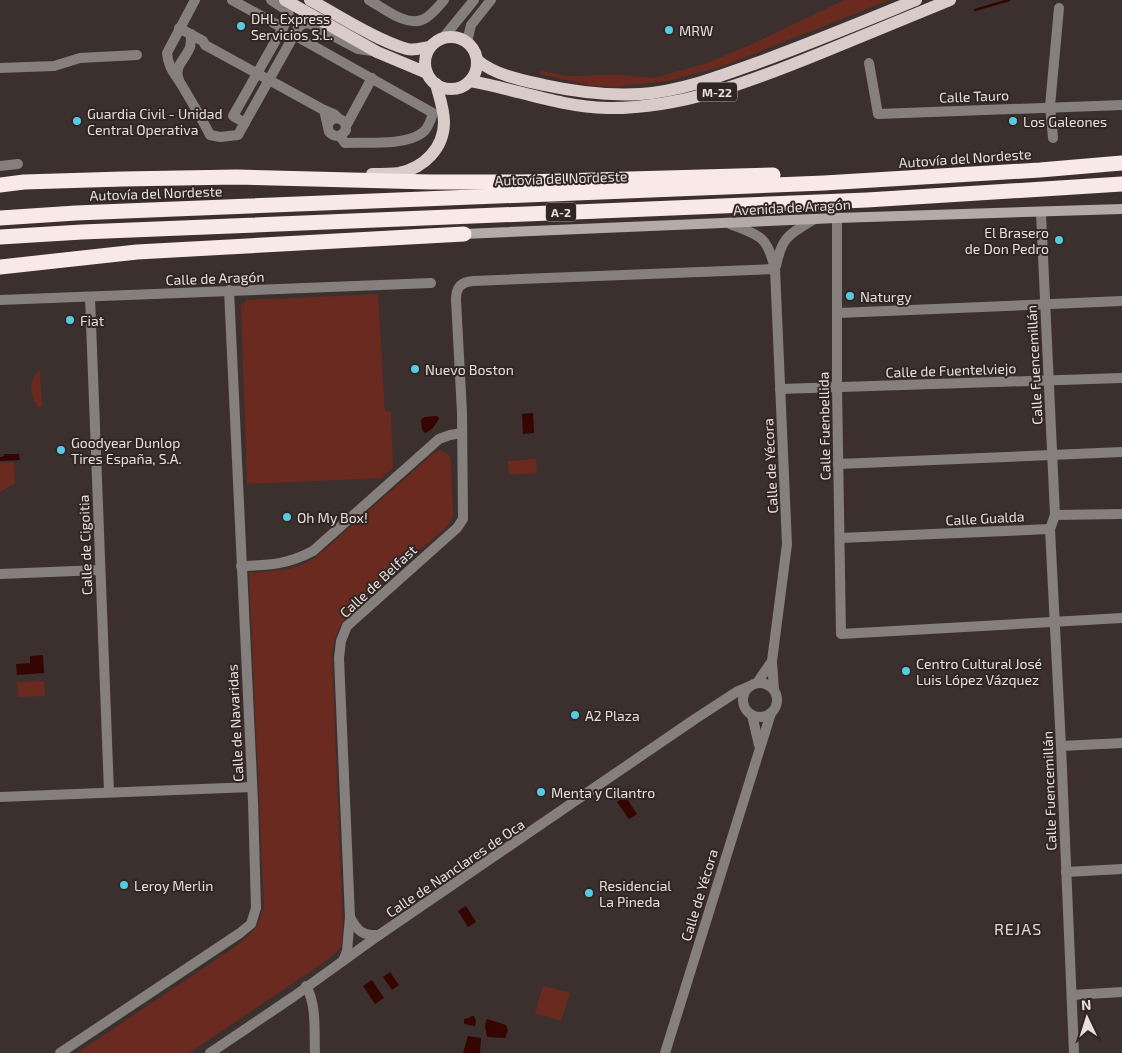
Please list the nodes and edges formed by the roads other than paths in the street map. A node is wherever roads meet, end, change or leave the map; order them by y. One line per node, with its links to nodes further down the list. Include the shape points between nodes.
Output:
1 (195, 0): 13 (street)
2 (232, 0): 14 (street)
3 (271, 0): 14 (street, via 288,11 289,17)
4 (286, 0): 22 (main road)
5 (310, 0): 21 (main road, via 399,46 416,50)
6 (370, 0): 7 (street, via 412,21 422,20)
7 (444, 0)
8 (474, 0): 17 (street)
9 (491, 0): 18 (street, via 471,25)
10 (916, 0): 24 (main road, M-22, via 723,76 682,88 643,94 607,95 573,91 496,72)
11 (950, 0): 32 (main road, M-22, via 794,64 686,100 643,107 605,108 570,104)
12 (1059, 8): 35 (street)
13 (179, 28): 15 (street); 31 (street, via 167,53 173,74)
14 (283, 28): 27 (street)
15 (191, 34): 19 (street); 20 (street)
16 (294, 35): 22 (street, via 302,24 309,23 358,49); 29 (street); 30 (street)
17 (443, 38): 18 (main road, via 451,36); 21 (main road)
18 (467, 42): 24 (main road, via 476,53)
19 (205, 45): 20 (street); 27 (street)
20 (190, 47): 31 (street, via 179,66)
21 (430, 47): 28 (main road, via 426,55)
22 (378, 52): 28 (main road)
23 (137, 55): 26 (street, via 80,58 54,66)
24 (477, 60): 32 (main road, via 477,68)
25 (869, 63): 35 (street, Calle Tauro, via 878,114)
26 (0, 68)
27 (257, 73): 30 (street); 38 (street, via 233,116)
28 (427, 73): 33 (main road)
29 (372, 78): 40 (street); 41 (street, via 433,113 427,129 406,140 345,143)
30 (270, 80): 36 (street); 38 (street)
31 (180, 81): 38 (street, via 210,135 235,136)
32 (470, 81): 33 (main road, via 451,89)
33 (436, 84): 47 (main road, via 444,122 441,137 436,150 412,169 398,173)
34 (1122, 104): 35 (street, Calle Tauro)
35 (1050, 106): 42 (street)
36 (324, 110): 37 (street); 39 (street)
37 (338, 118): 39 (street); 40 (street)
38 (245, 123)
39 (328, 124): 41 (street, via 332,135)
40 (346, 126): 41 (street)
41 (340, 136)
42 (1053, 138)
43 (1122, 163): 46 (highway, via 1083,161); 50 (highway, Autovía del Nordeste / A-2, via 824,183)
44 (18, 164): 45 (street)
45 (0, 166)
46 (822, 175): 47 (highway, via 542,182); 50 (highway, via 442,192 412,194)
47 (280, 178): 49 (highway, via 123,179)
48 (1122, 184): 58 (highway, A-2, via 867,200)
49 (0, 185)
50 (394, 201): 53 (highway, Autovía del Nordeste / A-2)
51 (1122, 209): 52 (street, Avenida de Aragón)
52 (1041, 213): 54 (street, Avenida de Aragón); 67 (street, Calle Fuencemillán)
53 (0, 218)
54 (837, 218): 55 (street, Avenida de Aragón); 68 (street, Calle Fuenbellida)
55 (813, 220): 56 (street, Avenida de Aragón); 61 (street, Calle de Yécora, via 795,231 780,247)
56 (730, 224): 57 (street, Avenida de Aragón); 61 (street, Calle de Yécora, via 759,235 771,250)
57 (464, 234): 59 (highway, via 220,242); 60 (highway, via 137,252)
58 (0, 237)
59 (0, 256)
60 (0, 267)
61 (775, 269): 72 (street, Calle de Yécora); 73 (street, Calle de Belfast, via 464,282 458,288 456,300)
62 (431, 283): 63 (street, Calle de Aragón)
63 (229, 290): 64 (street, Calle de Aragón); 81 (street, Calle de Navaridas)
64 (90, 297): 65 (street, Calle de Aragón); 82 (street, Calle de Cigoitia)
65 (0, 300)
66 (1122, 302): 67 (street)
67 (1044, 305): 68 (street); 70 (street, Calle Fuencemillán)
68 (838, 313): 71 (street, Calle Fuenbellida)
69 (1122, 378): 70 (street, Calle de Fuentelviejo)
70 (1048, 381): 71 (street, Calle de Fuentelviejo); 75 (street, Calle Fuencemillán)
71 (837, 387): 72 (street, Calle de Fuentelviejo); 76 (street, Calle Fuenbellida)
72 (780, 389): 86 (street, Calle de Yécora, via 787,544)
73 (462, 433): 81 (street, via 439,440 313,551 280,564); 101 (street, Calle de Belfast, via 463,518 457,528 347,626 340,641)
74 (1122, 452): 75 (street)
75 (1052, 455): 76 (street); 78 (street, Calle Fuencemillán)
76 (838, 464): 80 (street, Calle Fuenbellida)
77 (1122, 514): 78 (street)
78 (1055, 515): 79 (street)
79 (1050, 529): 80 (street, Calle Gualda); 85 (street, Calle Fuencemillán)
80 (840, 538): 85 (street, Calle Fuenbellida, via 841,634)
81 (241, 566): 96 (street, Calle de Navaridas)
82 (100, 570): 83 (street); 97 (street, Calle de Cigoitia)
83 (0, 574)
84 (1122, 618): 85 (street)
85 (1054, 622): 95 (street, Calle Fuencemillán)
86 (772, 661): 87 (street, Calle de Yécora); 88 (street, Calle de Yécora)
87 (753, 684): 88 (street, via 763,683); 89 (street, via 745,691); 90 (street, Calle de Nanclares de Oca)
88 (774, 690): 91 (street, via 777,703)
89 (743, 703): 90 (street, Calle de Nanclares de Oca); 92 (street)
90 (715, 706): 102 (street, Calle de Nanclares de Oca)
91 (771, 713): 92 (street, via 759,717); 94 (street, Calle de Yécora)
92 (752, 715): 94 (street)
93 (1122, 743): 95 (street)
94 (760, 746): 110 (street, Calle de Yécora)
95 (1061, 746): 100 (street, Calle Fuencemillán)
96 (252, 787): 97 (street); 107 (street, Calle de Navaridas, via 256,908 251,924)
97 (109, 792): 98 (street)
98 (0, 797)
99 (1122, 869): 100 (street)
100 (1066, 872): 106 (street, Calle Fuencemillán)
101 (350, 917): 102 (street, via 364,935); 103 (street, Calle de Belfast)
102 (379, 935): 103 (street, Calle de Nanclares de Oca)
103 (342, 961): 104 (street, Calle de Nanclares de Oca)
104 (306, 986): 108 (street, Calle de Nanclares de Oca); 109 (street, via 312,1005)
105 (1122, 992): 106 (street)
106 (1072, 995): 111 (street, Calle Fuencemillán)
107 (60, 1053)
108 (210, 1053)
109 (315, 1053)
110 (665, 1053)
111 (1074, 1053)

